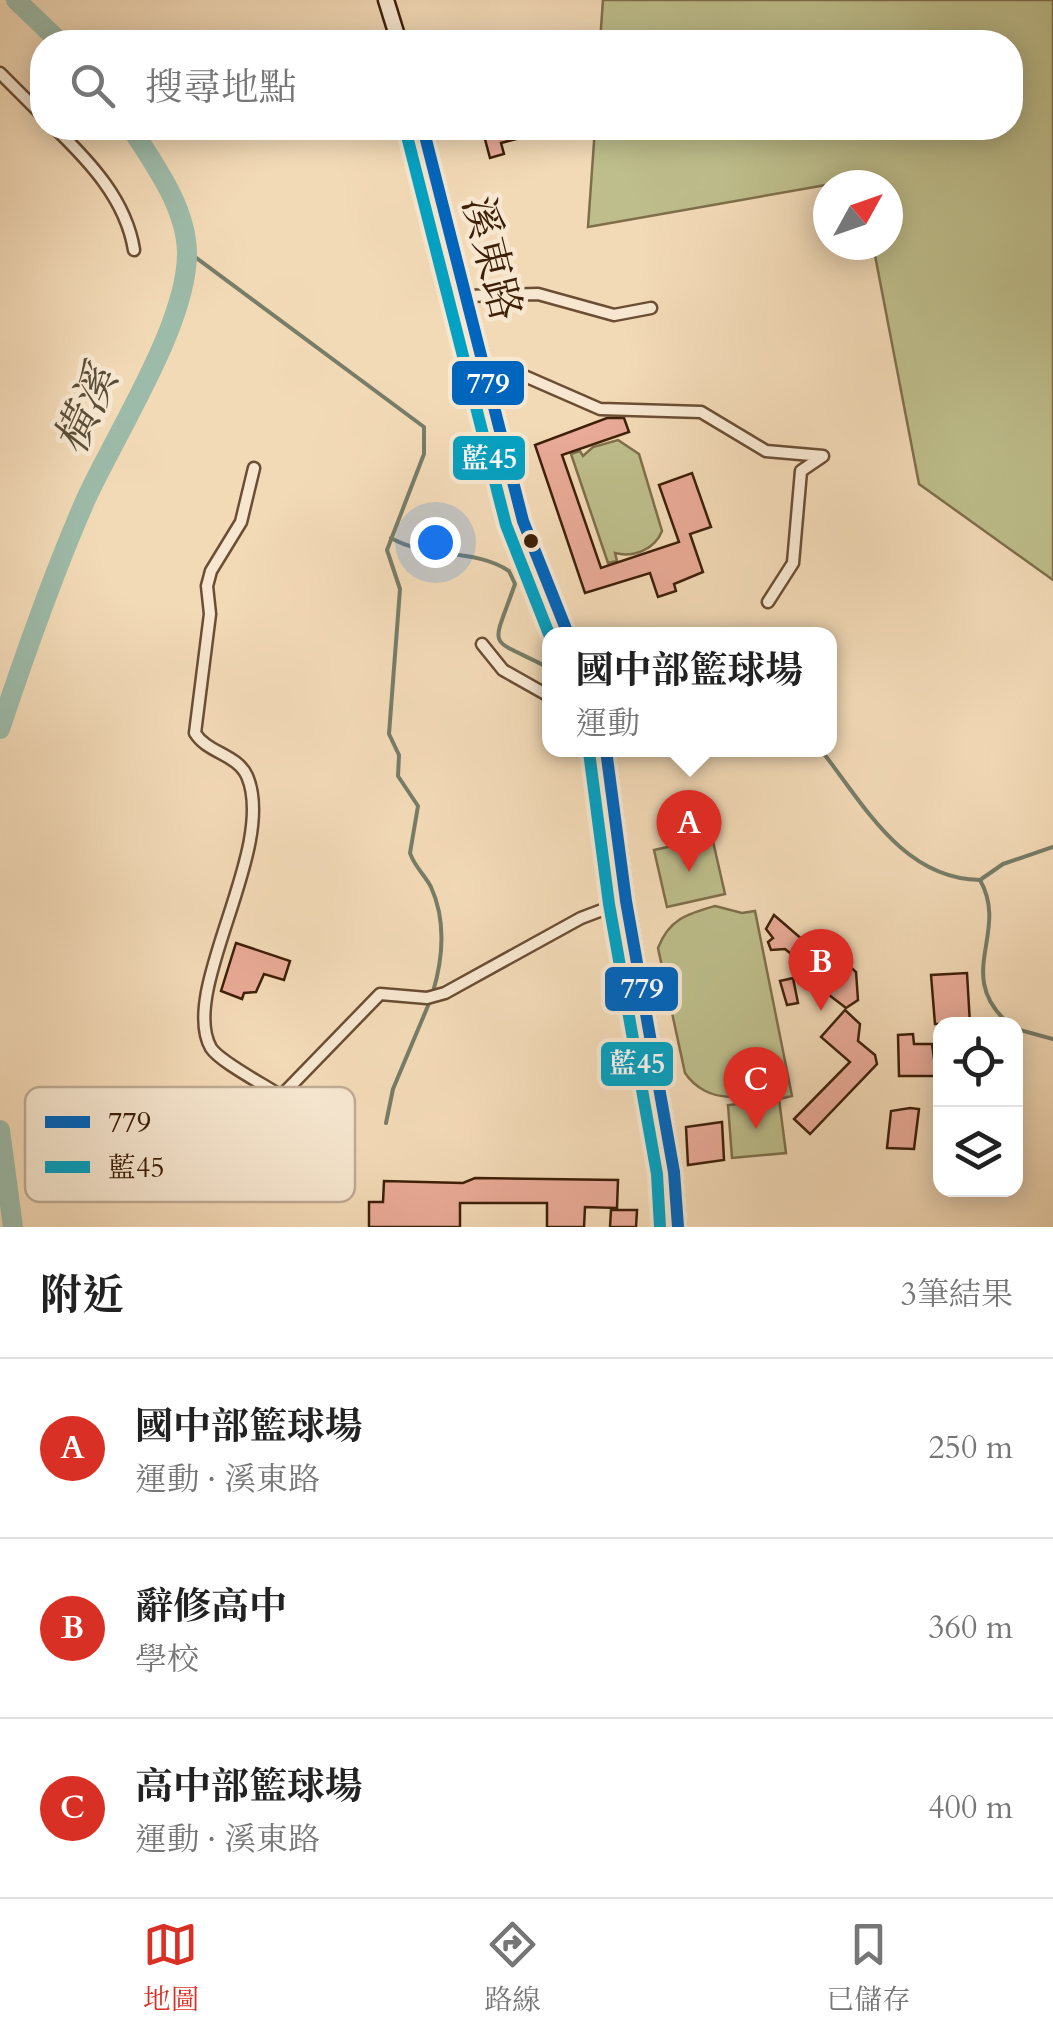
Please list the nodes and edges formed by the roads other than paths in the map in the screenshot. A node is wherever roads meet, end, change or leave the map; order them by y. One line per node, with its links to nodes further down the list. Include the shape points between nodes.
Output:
1 (386, 0): 2 (main road)
2 (396, 30)
3 (0, 72): 4 (street)
4 (30, 103)
5 (65, 140): 7 (street, via 114,196 130,224)
6 (426, 140): 8 (main road, 溪東路)
7 (134, 250)
8 (467, 296): 9 (street, via 538,294 614,315); 10 (main road, 溪東路)
9 (650, 308)
10 (488, 376): 12 (street, via 513,371 600,410 700,412 766,451 823,456 801,471 792,562); 13 (main road, 溪東路, via 523,520)
11 (254, 468): 18 (street, via 241,522 211,571 195,733 244,770 251,790 239,884 205,1005 210,1046)
12 (768, 602)
13 (565, 627)
14 (482, 644): 15 (street, via 503,670)
15 (542, 692)
16 (607, 757): 17 (main road)
17 (626, 901): 19 (street, via 431,997 380,994); 20 (main road)
18 (268, 1087)
19 (295, 1087)
20 (678, 1227)

